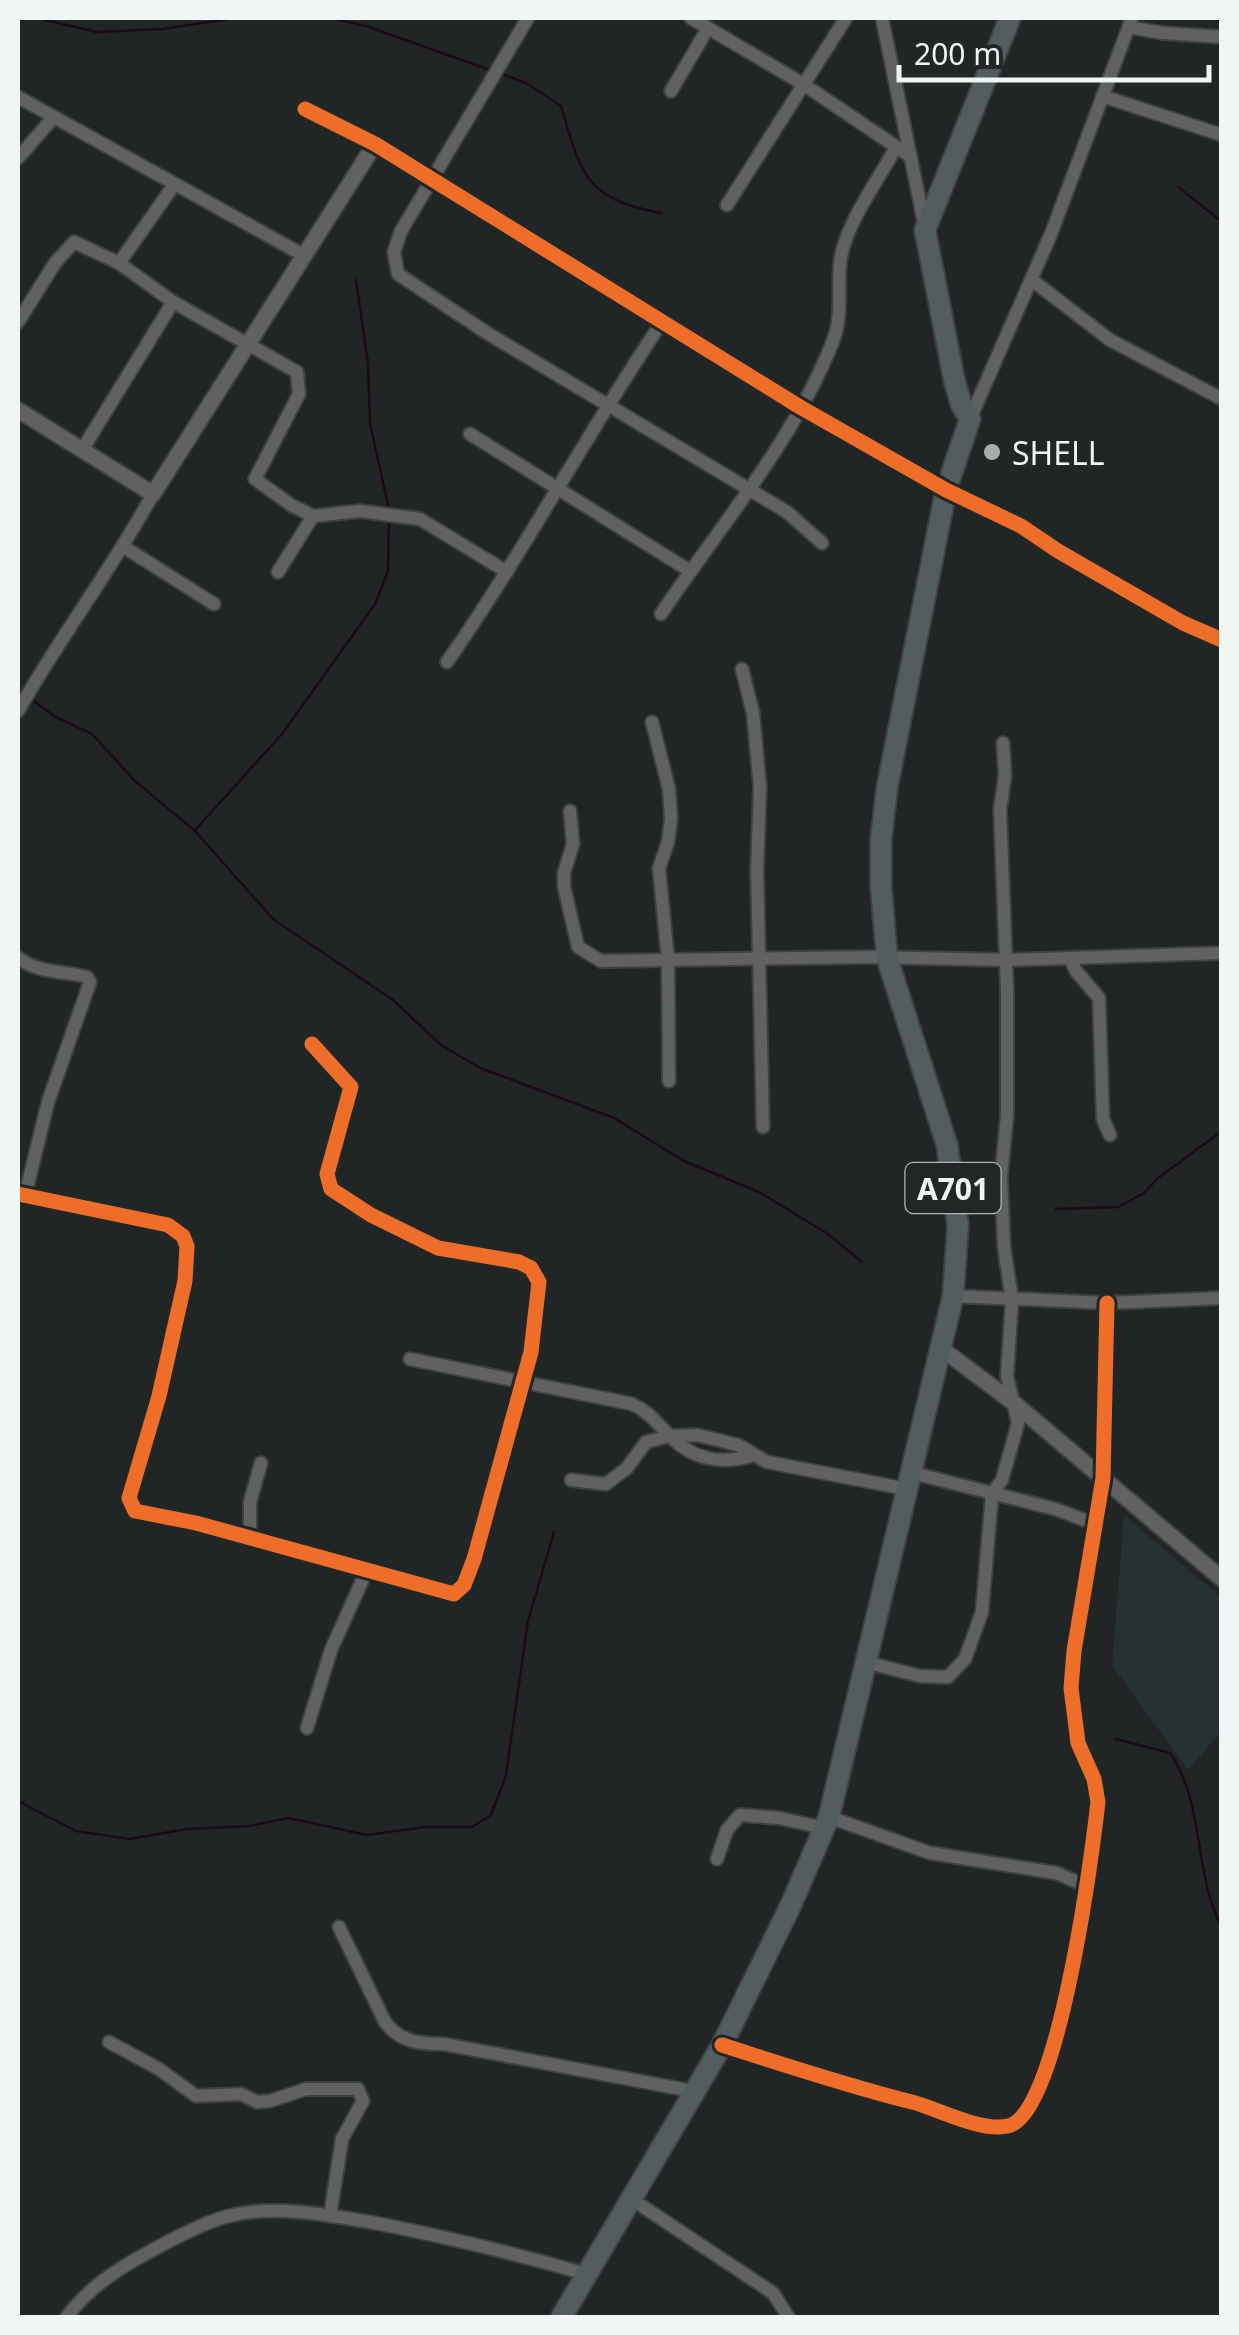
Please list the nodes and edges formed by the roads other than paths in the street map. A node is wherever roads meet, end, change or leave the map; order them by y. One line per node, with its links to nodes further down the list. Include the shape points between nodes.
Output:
1 (528, 18): 20 (street)
2 (691, 18): 7 (street)
3 (846, 18): 9 (street)
4 (882, 18): 18 (street)
5 (1010, 18): 23 (main road)
6 (1130, 22): 8 (street, via 1162,34); 12 (street)
7 (708, 28): 9 (street); 10 (street)
8 (1222, 37)
9 (803, 84): 17 (street); 22 (street)
10 (670, 91)
11 (18, 96): 14 (street)
12 (1102, 96): 15 (street); 26 (street)
13 (304, 109): 16 (street)
14 (53, 118): 19 (street); 21 (street)
15 (1222, 136)
16 (375, 144): 20 (street); 24 (street)
17 (896, 147): 18 (street); 33 (street, via 845,240 836,330)
18 (910, 156): 23 (street)
19 (18, 158)
20 (432, 180): 29 (street); 32 (street, via 400,231 394,252 398,274)
21 (174, 185): 24 (street); 25 (street)
22 (727, 205)
23 (926, 230): 35 (main road, via 954,379)
24 (304, 256): 30 (street)
25 (119, 263): 27 (street); 28 (street, via 74,242)
26 (1032, 280): 31 (street, via 1110,340); 35 (street)
27 (172, 302): 30 (street); 37 (street)
28 (18, 322)
29 (662, 322): 32 (street); 33 (street)
30 (247, 346): 41 (street); 42 (street, via 300,377 286,423 255,479)
31 (1222, 399)
32 (606, 405): 38 (street); 39 (street)
33 (800, 407): 39 (street); 40 (street)
34 (18, 410): 37 (street)
35 (970, 418): 40 (main road, A701)
36 (470, 434): 38 (street)
37 (82, 450): 41 (street)
38 (557, 488): 46 (street); 47 (street)
39 (748, 490): 43 (street, via 795,517); 47 (street)
40 (946, 490): 50 (street); 59 (main road, A701, via 887,788 880,887)
41 (153, 494): 44 (street)
42 (312, 516): 45 (street); 46 (street, via 360,511 420,519)
43 (822, 544)
44 (124, 547): 48 (street); 53 (street)
45 (278, 572)
46 (507, 572): 51 (street)
47 (690, 572): 49 (street)
48 (214, 604)
49 (660, 614)
50 (1222, 640)
51 (446, 662)
52 (742, 669): 62 (street, via 760,787)
53 (18, 711)
54 (652, 722): 61 (street, via 669,789 668,842 659,868)
55 (1004, 742): 63 (street)
56 (570, 811): 61 (street, via 573,844 564,886 578,947 602,961)
57 (1222, 953): 60 (street)
58 (18, 958): 68 (street, via 90,982)
59 (887, 958): 62 (street); 63 (street); 69 (main road, A701, via 947,1145 958,1225)
60 (1070, 958): 63 (street); 67 (street, via 1099,998 1103,1118)
61 (668, 960): 62 (street); 65 (street)
62 (760, 960): 66 (street)
63 (1004, 960): 71 (street, via 1007,1116 1001,1176)
64 (312, 1044): 75 (street, via 351,1087 327,1174 331,1190 438,1248 531,1268 539,1282)
65 (669, 1081)
66 (762, 1127)
67 (1110, 1136)
68 (21, 1195): 87 (street, via 144,1219 182,1236 185,1281 130,1504 147,1516)
69 (953, 1296): 71 (street); 73 (main road, A701)
70 (1222, 1298): 72 (street)
71 (1012, 1300): 72 (street); 76 (street, via 1007,1376)
72 (1107, 1303): 82 (street)
73 (942, 1349): 76 (street); 84 (main road, A701)
74 (410, 1359): 75 (street)
75 (523, 1380): 77 (street, via 632,1404); 88 (street, via 462,1590 445,1594)
76 (1014, 1403): 82 (street); 85 (street, via 1015,1441)
77 (652, 1416): 78 (street); 79 (street)
78 (697, 1435): 79 (street); 80 (street)
79 (670, 1436): 80 (street, via 713,1460); 83 (street, via 646,1442 606,1484)
80 (754, 1455): 84 (street, via 778,1465)
81 (261, 1463): 87 (street, via 250,1502)
82 (1104, 1478): 86 (street); 89 (street)
83 (571, 1480)
84 (908, 1481): 85 (street); 90 (main road, A701)
85 (992, 1494): 86 (street); 90 (street, via 985,1596 965,1660 948,1677)
86 (1098, 1525): 94 (street, via 1071,1688 1078,1743 1098,1802)
87 (250, 1538): 88 (street)
88 (368, 1570): 91 (street, via 331,1650)
89 (1222, 1579)
90 (866, 1662): 92 (main road, A701)
91 (307, 1728)
92 (826, 1822): 93 (street, via 740,1815); 94 (street, via 930,1853 1056,1874); 97 (main road, A701)
93 (717, 1859)
94 (1088, 1886): 97 (street, via 1052,2053 1031,2106 1012,2126 955,2118)
95 (339, 1926): 98 (street, via 394,2034)
96 (108, 2042): 100 (street, via 196,2096 241,2094 257,2102 306,2089 358,2088 363,2101 342,2139)
97 (722, 2045): 98 (main road, A701)
98 (692, 2092): 99 (main road, A701)
99 (630, 2198): 101 (main road, A701); 104 (street, via 773,2293)
100 (330, 2216): 101 (street, via 490,2246); 102 (street, via 253,2212 218,2219 114,2270)
101 (586, 2274): 103 (main road, A701)
102 (66, 2318)
103 (561, 2318)
104 (790, 2318)

